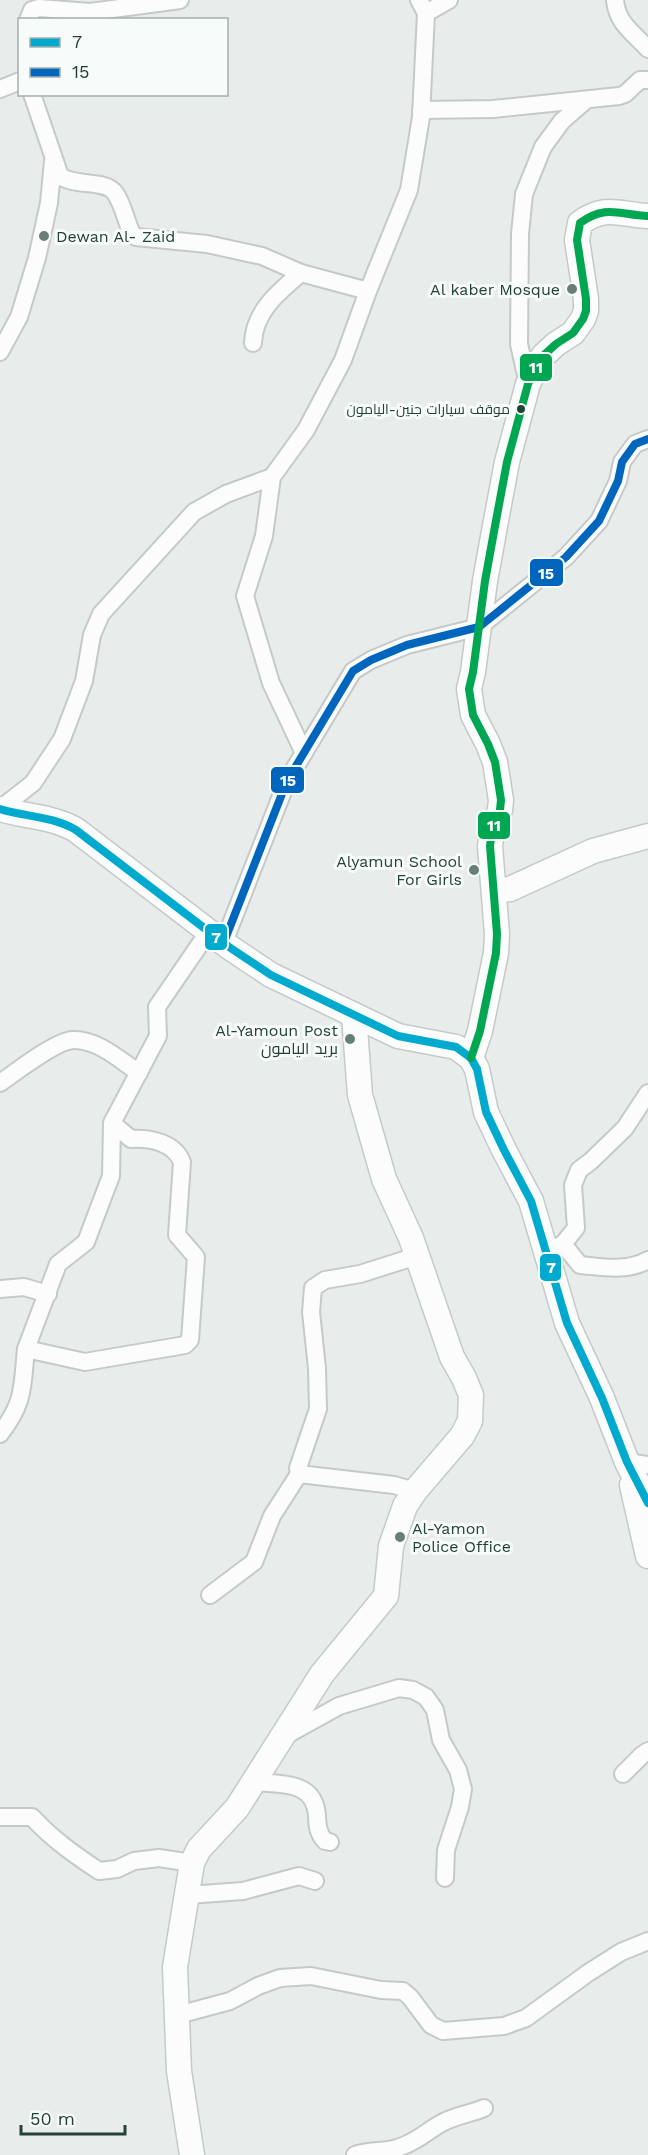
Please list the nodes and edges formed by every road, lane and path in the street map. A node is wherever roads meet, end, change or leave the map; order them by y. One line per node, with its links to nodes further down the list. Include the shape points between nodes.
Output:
1 (180, 0): 5 (street, via 90,12)
2 (449, 0): 4 (street)
3 (615, 0): 6 (street, via 621,21)
4 (422, 7): 12 (street)
5 (29, 10)
6 (648, 49)
7 (648, 80): 11 (street, via 640,80 619,96)
8 (18, 82): 9 (street)
9 (0, 89)
10 (33, 96): 13 (street)
11 (585, 101): 12 (street, via 493,110); 19 (street, via 562,121 543,147 524,194 519,344)
12 (421, 110): 16 (street, via 410,190)
13 (54, 157): 15 (street, via 60,176 67,181 108,187 115,192 136,237 207,244 262,256); 18 (street, via 38,258 19,317)
14 (648, 216): 19 (street, via 599,212 580,223 577,240 586,311 573,333 544,355)
15 (301, 273): 16 (street); 17 (street, via 277,292 263,311)
16 (368, 291): 21 (street, via 343,360 306,430)
17 (254, 343)
18 (0, 352)
19 (528, 384): 22 (street, via 507,462)
20 (648, 439): 22 (street, via 635,444 622,462 618,481 599,521 566,557)
21 (272, 477): 23 (street, via 264,536 245,596 271,683); 24 (street, via 226,494 194,512 101,614 92,635 84,681 62,739 33,783)
22 (479, 627): 23 (street, via 406,645 353,671); 26 (street, via 469,696 499,781 500,810 490,846)
23 (304, 753): 27 (street, via 287,781)
24 (0, 809): 27 (street, via 47,818 76,830)
25 (648, 836): 26 (street, via 593,851 510,889)
26 (494, 891): 29 (street, via 496,953)
27 (216, 937): 28 (street, via 271,975); 30 (street, via 157,1007 158,1036)
28 (354, 1015): 29 (street, via 398,1036 456,1047); 35 (street, via 360,1095 384,1179)
29 (471, 1058): 34 (street, via 486,1112)
30 (139, 1073): 31 (street, via 90,1043 71,1040); 33 (street)
31 (0, 1083)
32 (648, 1093): 34 (street, via 625,1128 579,1170 573,1185 576,1228)
33 (112, 1123): 38 (street, via 111,1176 86,1242 58,1264); 39 (street, via 131,1139 145,1138 169,1145 180,1156 177,1235 196,1257 190,1340 185,1345 85,1362)
34 (554, 1248): 36 (street, via 580,1264 623,1269); 41 (street, via 567,1323)
35 (417, 1256): 42 (street, via 360,1274 325,1280 313,1288 318,1409 297,1468); 43 (street, via 472,1404 470,1421 462,1436)
36 (648, 1260)
37 (0, 1289): 38 (street, via 24,1287)
38 (48, 1294): 39 (street)
39 (26, 1349): 40 (street, via 21,1400)
40 (0, 1434)
41 (638, 1464): 44 (street); 45 (street)
42 (299, 1474): 43 (street); 46 (street, via 272,1516 254,1562)
43 (415, 1491): 47 (street, via 395,1532 386,1596 322,1674)
44 (648, 1503)
45 (648, 1556)
46 (210, 1595)
47 (282, 1737): 50 (street); 54 (street, via 339,1706 399,1688 426,1697 435,1710 441,1740 458,1770 463,1789 446,1850)
48 (648, 1751): 49 (street)
49 (623, 1774)
50 (254, 1782): 52 (street, via 298,1787 310,1794 320,1836); 53 (street)
51 (0, 1817): 53 (street, via 32,1817 99,1871 159,1858)
52 (330, 1842)
53 (192, 1863): 56 (street)
54 (445, 1878)
55 (315, 1881): 56 (street, via 299,1876 243,1891)
56 (188, 1895): 58 (street, via 176,1955)
57 (648, 1941): 58 (street, via 580,1978 526,2018 504,2026 443,2031 431,2025 403,1991 311,1976 280,1978 230,2001)
58 (177, 2015): 60 (street)
59 (484, 2108): 61 (street, via 441,2123 407,2145)
60 (192, 2155)
61 (355, 2155)

